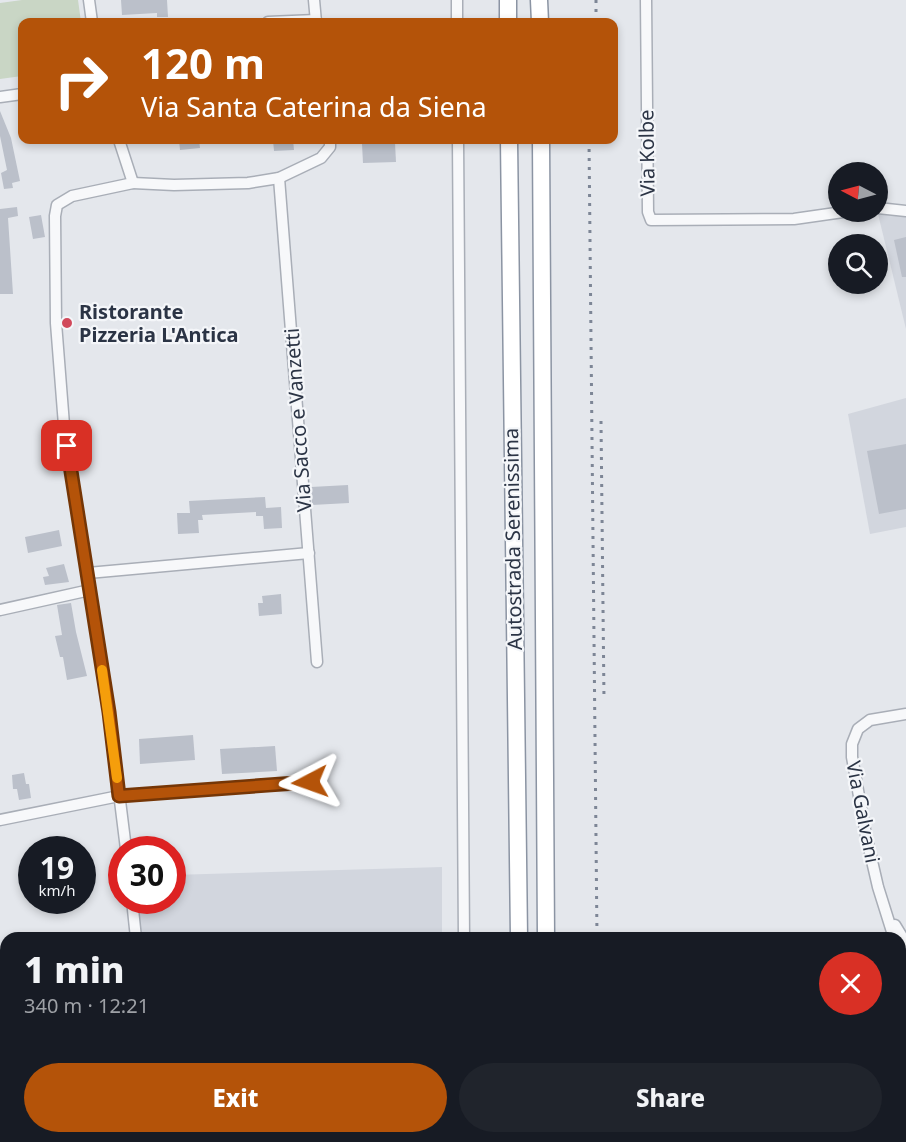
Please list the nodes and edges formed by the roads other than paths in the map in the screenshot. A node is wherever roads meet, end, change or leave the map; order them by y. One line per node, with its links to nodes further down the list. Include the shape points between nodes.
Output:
1 (89, 0): 7 (street)
2 (314, 0): 8 (street)
3 (457, 0): 9 (street)
4 (508, 0): 10 (highway)
5 (539, 0): 11 (highway)
6 (646, 0): 23 (street, Via Kolbe, via 651,220 794,219)
7 (91, 18)
8 (316, 18)
9 (457, 18)
10 (508, 18)
11 (540, 18)
12 (18, 95): 13 (street)
13 (0, 98)
14 (120, 144): 20 (street)
15 (330, 144): 19 (street, via 321,158)
16 (458, 144): 37 (street)
17 (509, 144): 38 (highway, Autostrada Serenissima)
18 (541, 144): 39 (highway, Autostrada Serenissima)
19 (279, 178): 20 (street, via 248,183); 24 (street, Via Sacco e Vanzetti)
20 (133, 183): 25 (street, via 72,196 57,205 55,216 56,323 64,425)
21 (888, 209): 22 (street)
22 (906, 212)
23 (828, 214)
24 (309, 553): 25 (street); 28 (street, Via Sacco e Vanzetti)
25 (88, 573): 26 (street)
26 (90, 590): 27 (street); 31 (street)
27 (0, 610)
28 (317, 662)
29 (906, 714): 34 (street, Via Galvani, via 870,720 858,729 852,744 866,835)
30 (310, 782): 31 (street)
31 (119, 796): 32 (street); 33 (street)
32 (0, 820)
33 (124, 836)
34 (886, 909): 40 (street, Via Galvani); 41 (street, Via Galvani)
35 (133, 914): 36 (street)
36 (135, 932)
37 (464, 932)
38 (519, 932)
39 (546, 932)
40 (892, 932)
41 (900, 932)

